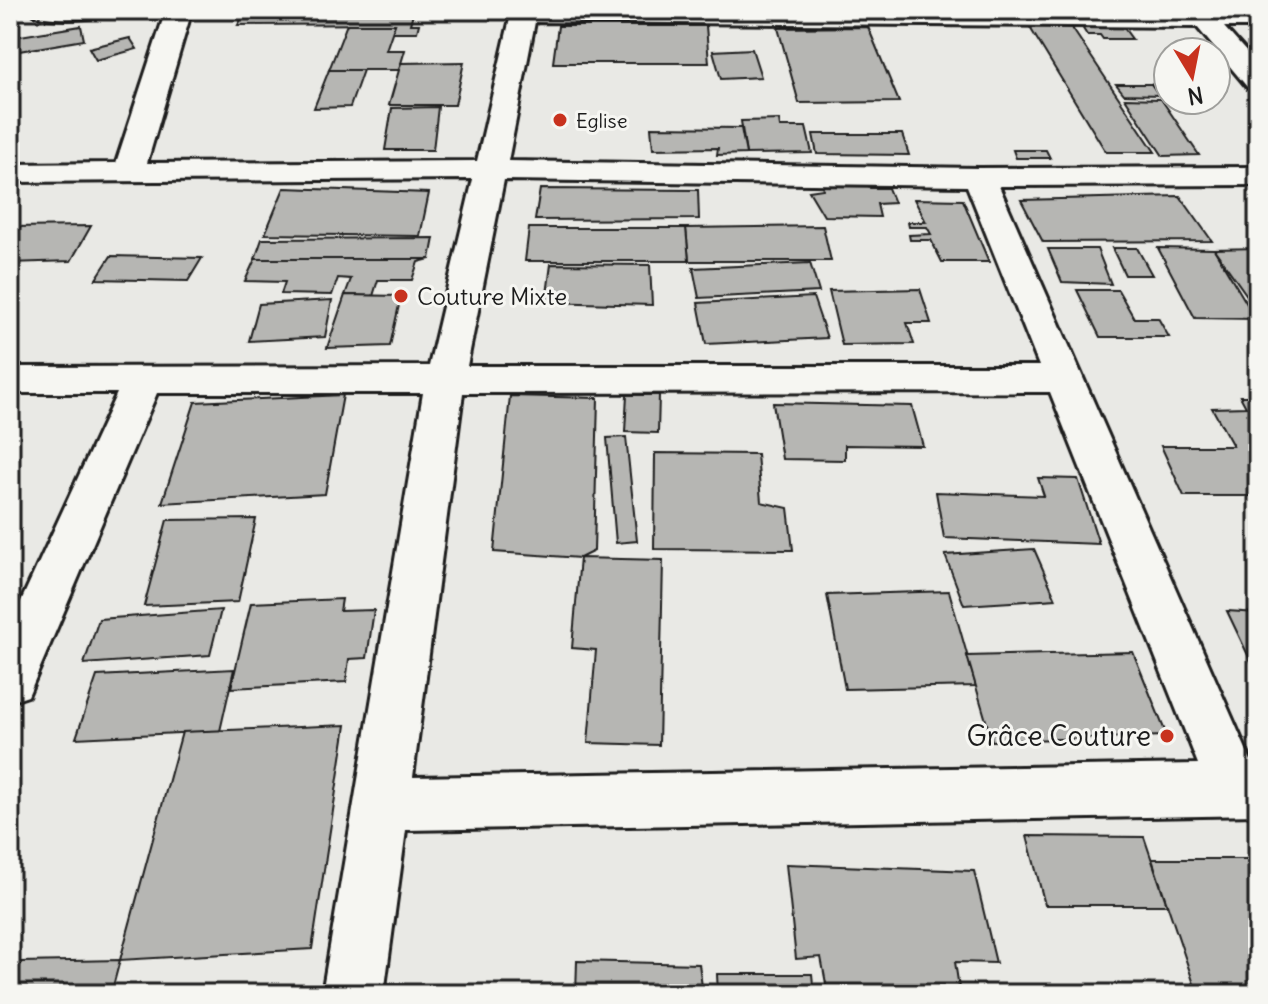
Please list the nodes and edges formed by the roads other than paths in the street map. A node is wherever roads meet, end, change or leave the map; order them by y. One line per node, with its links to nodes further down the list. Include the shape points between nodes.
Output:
1 (44, 10): 2 (street)
2 (93, 10)
3 (179, 10): 12 (street)
4 (525, 12): 5 (street); 10 (street)
5 (762, 14): 6 (street)
6 (1031, 14): 7 (street)
7 (1204, 19): 8 (street); 9 (street)
8 (1258, 19)
9 (1258, 82)
10 (489, 170): 12 (street); 14 (street); 18 (street)
11 (10, 173): 12 (street)
12 (128, 173)
13 (1258, 176): 14 (street)
14 (979, 177): 15 (street)
15 (1063, 379): 18 (street); 20 (street)
16 (10, 380): 17 (street)
17 (143, 380): 18 (street); 19 (street)
18 (445, 380): 21 (street)
19 (10, 680)
20 (1247, 789): 21 (street)
21 (380, 804): 22 (street)
22 (353, 994)

